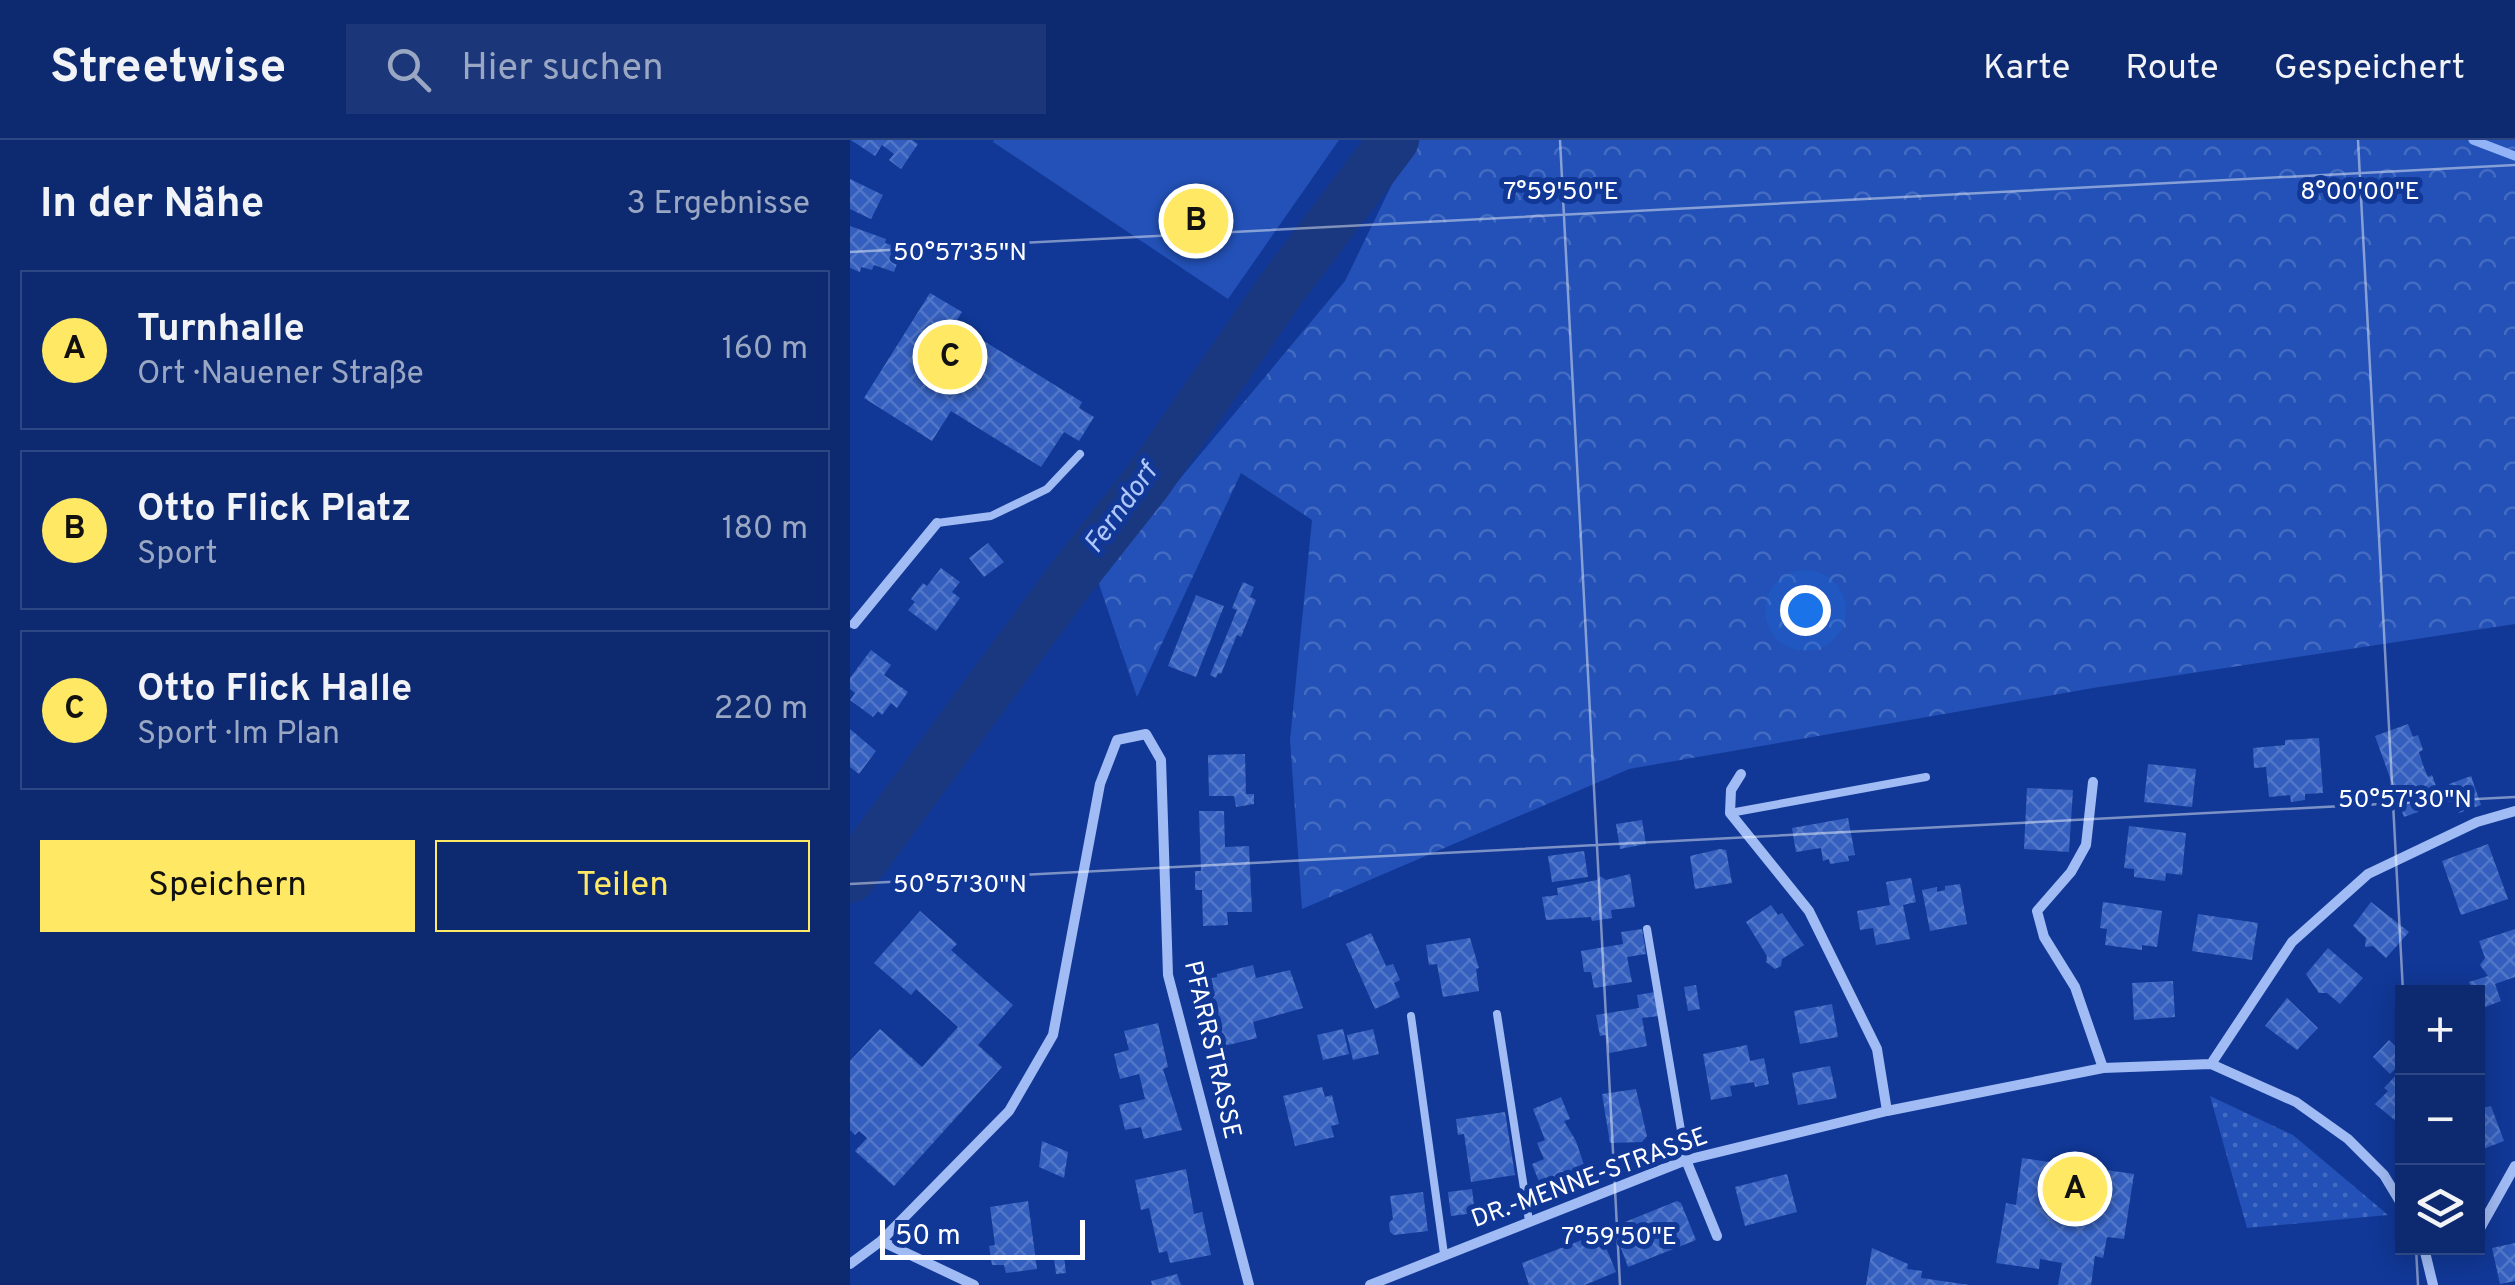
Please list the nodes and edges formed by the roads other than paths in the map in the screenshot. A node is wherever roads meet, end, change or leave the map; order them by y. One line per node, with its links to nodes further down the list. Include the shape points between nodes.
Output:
1 (1080, 454): 2 (lane, via 1047,488 991,516)
2 (937, 523): 3 (street)
3 (851, 625)
4 (1740, 774): 8 (street)
5 (1926, 778): 8 (lane)
6 (2093, 782): 13 (street, via 2086,845 2038,911)
7 (2515, 810): 12 (street, via 2368,874 2292,942)
8 (1730, 813): 14 (street, via 1809,912 1877,1049)
9 (1648, 929): 15 (lane)
10 (1497, 1014): 19 (lane)
11 (1412, 1016): 22 (lane)
12 (2211, 1064): 13 (street, DR.-MENNE-STRASSE); 17 (street, via 2296,1102 2348,1138)
13 (2104, 1068): 14 (street, DR.-MENNE-STRASSE)
14 (1887, 1111): 15 (street, DR.-MENNE-STRASSE)
15 (1686, 1160): 19 (street, DR.-MENNE-STRASSE); 20 (street)
16 (2515, 1166): 18 (street)
17 (2395, 1193)
18 (2485, 1220)
19 (1529, 1222): 22 (street, DR.-MENNE-STRASSE)
20 (1717, 1236)
21 (881, 1241): 24 (street); 25 (street); 26 (street, PFARRSTRASSE, via 1008,1111 1052,1035 1100,784 1117,740 1146,734 1162,760 1168,975)
22 (1444, 1254): 27 (street, DR.-MENNE-STRASSE)
23 (2426, 1255): 28 (street)
24 (850, 1264)
25 (974, 1285)
26 (1249, 1285)
27 (1370, 1285)
28 (2433, 1285)

